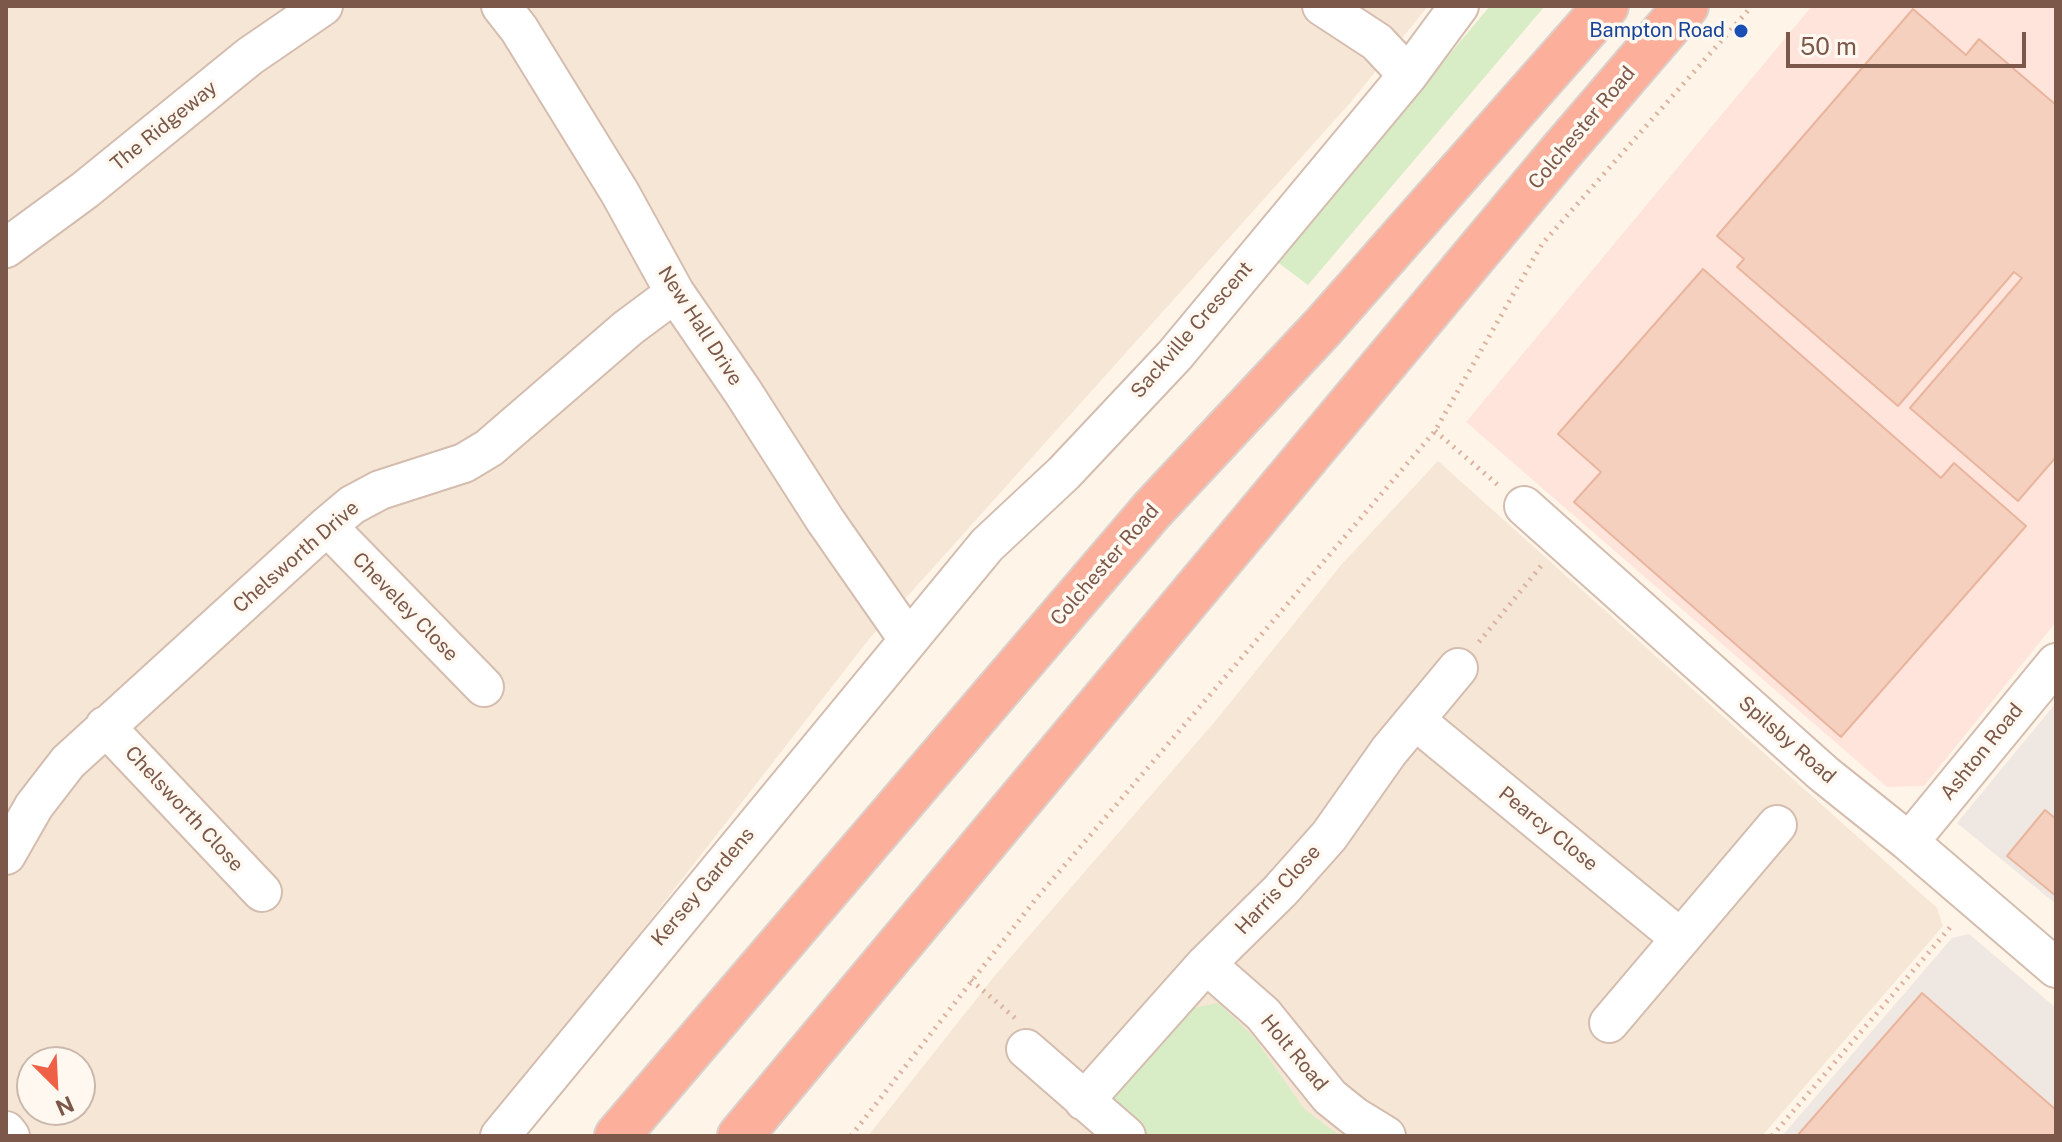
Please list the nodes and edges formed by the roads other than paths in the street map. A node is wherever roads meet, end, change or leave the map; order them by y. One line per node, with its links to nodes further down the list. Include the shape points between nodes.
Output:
1 (323, 6): 8 (street, The Ridgeway, via 250,56)
2 (501, 6): 9 (street, New Hall Drive, via 620,193)
3 (1322, 6): 7 (street, via 1377,42)
4 (1459, 6): 7 (street, Sackville Crescent)
5 (1606, 6): 31 (highway, Colchester Road, via 1323,327 1152,510)
6 (1686, 6): 32 (highway, Colchester Road)
7 (1408, 75): 12 (street, Sackville Crescent, via 1175,355 1064,473 987,545)
8 (6, 248)
9 (675, 293): 11 (street, Chelsworth Drive, via 489,448 464,463 380,490); 12 (street, New Hall Drive)
10 (1524, 506): 19 (street, Spilsby Road, via 1824,774)
11 (327, 526): 15 (street, Cheveley Close); 17 (street, Chelsworth Drive)
12 (908, 639): 30 (street, Kersey Gardens)
13 (2056, 663): 19 (street, Ashton Road)
14 (1458, 668): 16 (street, Harris Close)
15 (484, 687)
16 (1415, 720): 22 (street, Pearcy Close); 23 (street, Harris Close, via 1329,836)
17 (105, 726): 20 (street, Chelsworth Drive, via 34,806); 21 (street, Chelsworth Close)
18 (1777, 825): 22 (street)
19 (1909, 842): 24 (street, Spilsby Road)
20 (6, 855)
21 (262, 892)
22 (1680, 938): 25 (street)
23 (1206, 964): 27 (street, Harris Close); 34 (street, Holt Road, via 1263,1014 1330,1097)
24 (2056, 968)
25 (1609, 1023)
26 (1026, 1049): 27 (street)
27 (1084, 1101): 33 (street)
28 (6, 1131): 29 (street)
29 (10, 1136)
30 (500, 1136)
31 (617, 1136)
32 (740, 1136)
33 (1126, 1136)
34 (1386, 1136)

